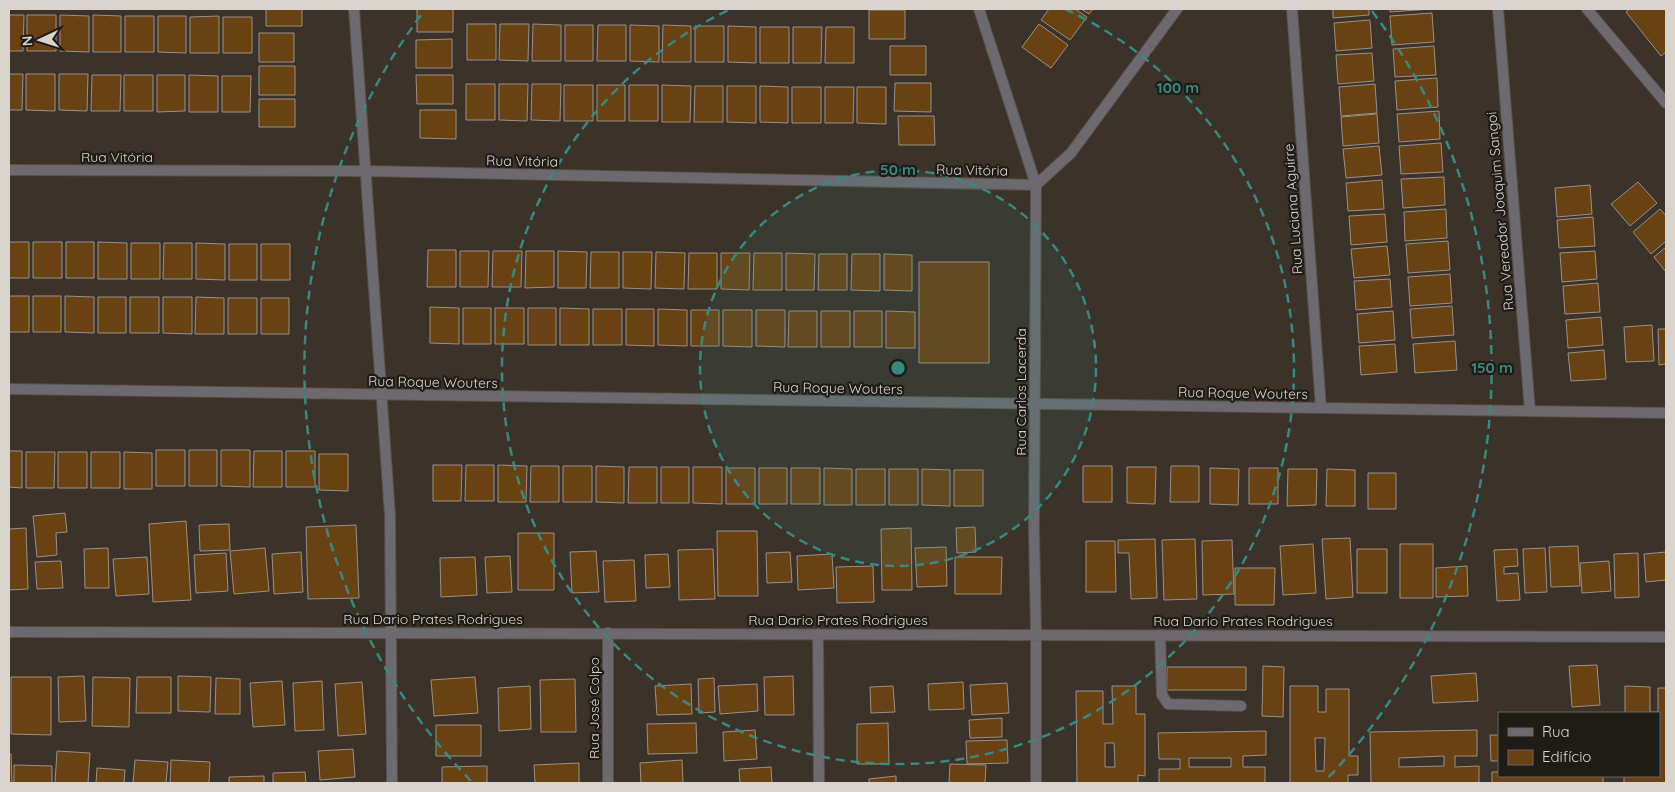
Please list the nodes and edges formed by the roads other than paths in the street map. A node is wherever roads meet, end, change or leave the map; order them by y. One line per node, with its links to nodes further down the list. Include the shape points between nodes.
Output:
1 (354, 9): 9 (street)
2 (979, 9): 10 (street, Rua Carlos Lacerda)
3 (1178, 9): 10 (street, via 1071,153)
4 (1292, 9): 14 (street, Rua Luciana Aguirre)
5 (1498, 9): 15 (street, Rua Vereador Joaquim Sangoi)
6 (1587, 9): 7 (street)
7 (1666, 103)
8 (9, 170): 9 (street, Rua Vitória)
9 (366, 171): 10 (street, Rua Vitória); 12 (street)
10 (1036, 185): 13 (street, Rua Carlos Lacerda)
11 (9, 389): 12 (street, Rua Roque Wouters)
12 (382, 395): 13 (street, Rua Roque Wouters); 18 (street, via 390,515)
13 (1035, 404): 14 (street, Rua Roque Wouters); 21 (street, Rua Carlos Lacerda)
14 (1322, 408): 15 (street, Rua Roque Wouters)
15 (1530, 411): 16 (street, Rua Roque Wouters)
16 (1666, 413)
17 (9, 632): 18 (street, Rua Dario Prates Rodrigues)
18 (391, 632): 19 (street, Rua Dario Prates Rodrigues); 25 (street)
19 (608, 633): 20 (street, Rua Dario Prates Rodrigues); 26 (street, Rua José Colpo)
20 (818, 634): 21 (street, Rua Dario Prates Rodrigues); 27 (street)
21 (1036, 634): 22 (street, Rua Dario Prates Rodrigues); 28 (street, Rua Carlos Lacerda)
22 (1160, 635): 23 (street, Rua Dario Prates Rodrigues); 24 (street, via 1162,695 1168,704)
23 (1666, 637)
24 (1241, 706)
25 (392, 783)
26 (608, 783)
27 (819, 783)
28 (1036, 783)

